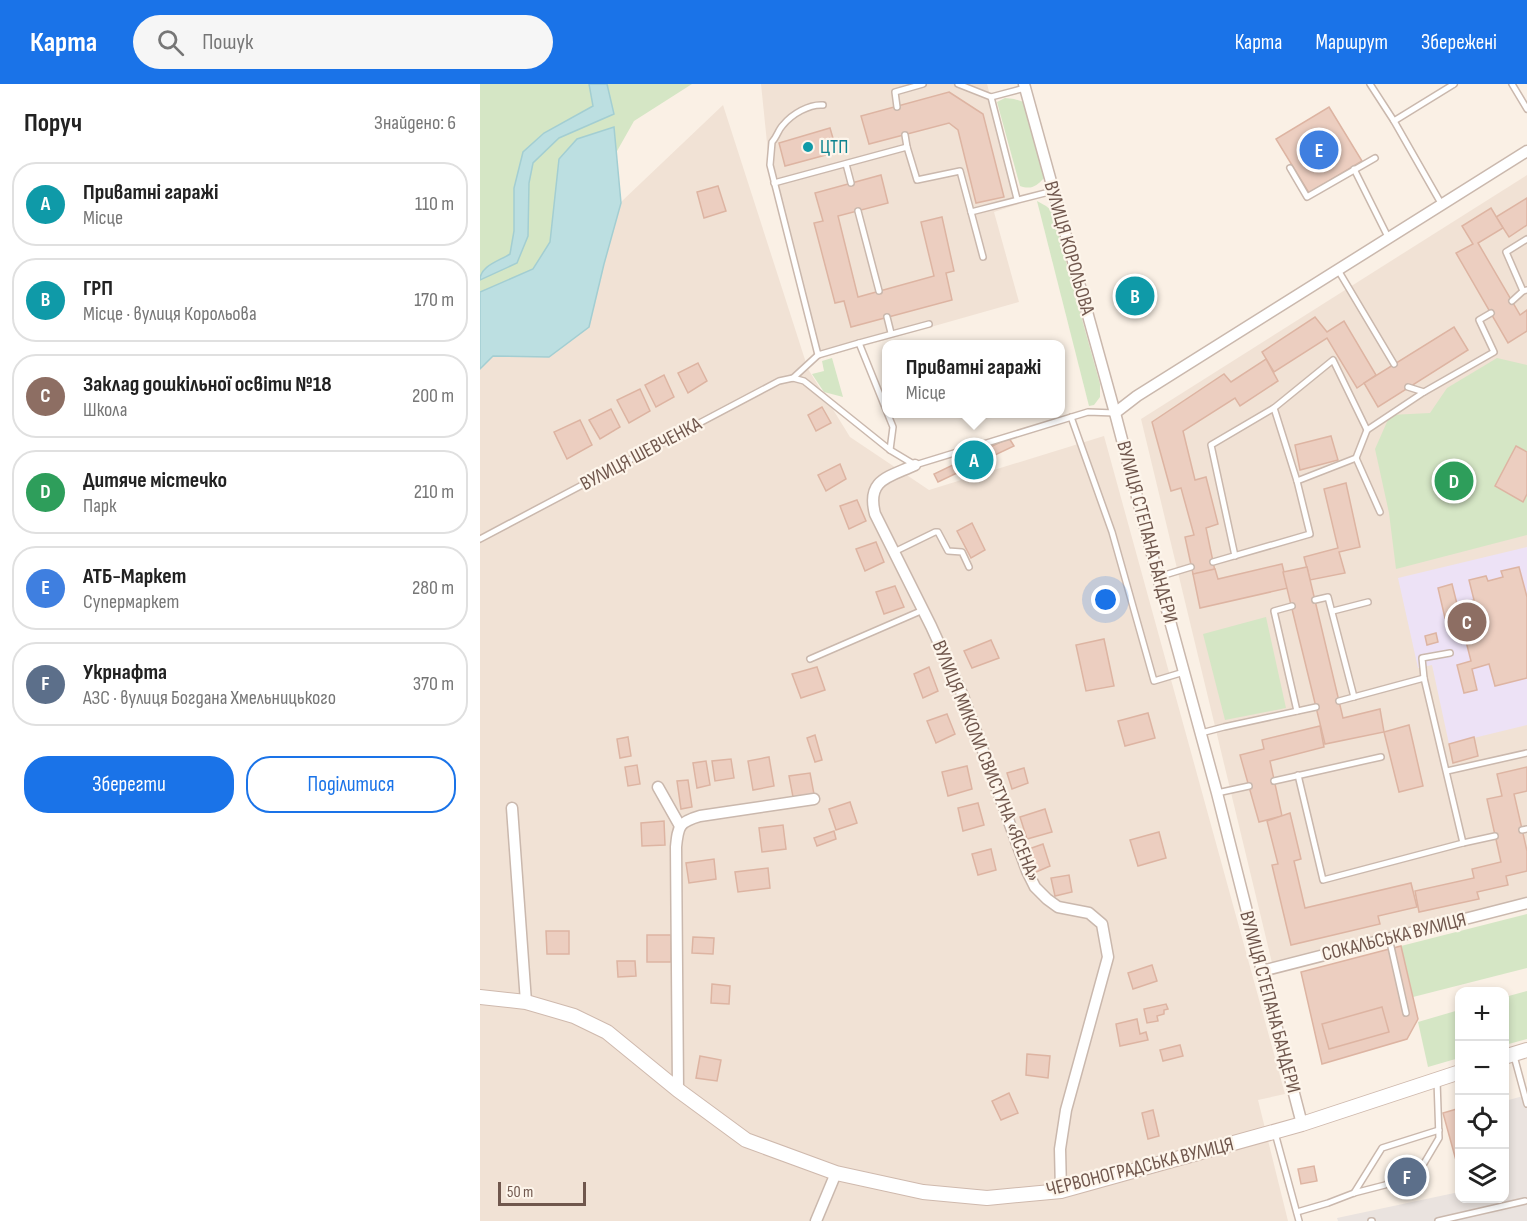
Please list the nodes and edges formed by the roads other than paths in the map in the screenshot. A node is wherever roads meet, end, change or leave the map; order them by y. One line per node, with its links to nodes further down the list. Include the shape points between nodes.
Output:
1 (923, 84): 9 (lane, via 895,92)
2 (958, 84): 7 (lane)
3 (1371, 84): 11 (lane)
4 (1454, 84): 11 (lane)
5 (1512, 84): 10 (lane)
6 (1025, 86): 7 (lane); 21 (street, ВУЛИЦЯ КОРОЛЬОВА)
7 (991, 97): 22 (lane)
8 (823, 105): 19 (lane, via 809,107 781,127 772,142 770,165)
9 (897, 107)
10 (1527, 109)
11 (1394, 121): 23 (lane)
12 (904, 135): 13 (lane)
13 (907, 147): 16 (lane); 25 (lane, via 917,180 960,171)
14 (1527, 151): 23 (street)
15 (1375, 158): 18 (lane)
16 (846, 164): 19 (lane); 20 (lane)
17 (1290, 168): 18 (lane, via 1307,197)
18 (1354, 169): 26 (lane)
19 (774, 183): 38 (lane)
20 (851, 183)
21 (1053, 191): 22 (lane); 45 (street, ВУЛИЦЯ КОРОЛЬОВА)
22 (1017, 199): 25 (lane)
23 (1442, 205): 26 (street)
24 (858, 211): 31 (lane)
25 (971, 212): 28 (lane)
26 (1389, 239): 29 (street)
27 (1527, 239): 30 (lane, via 1506,252)
28 (983, 257)
29 (1338, 270): 39 (lane); 45 (street)
30 (1525, 290): 32 (lane)
31 (879, 291)
32 (1512, 301)
33 (1491, 313): 42 (lane, via 1479,320 1494,352)
34 (887, 317): 36 (lane)
35 (928, 324): 36 (lane)
36 (891, 333): 37 (lane)
37 (859, 343): 38 (lane); 43 (lane)
38 (818, 355): 40 (lane)
39 (1394, 364)
40 (793, 378): 49 (lane, via 804,381); 54 (lane, ВУЛИЦЯ ШЕВЧЕНКА, via 778,381)
41 (1408, 387): 42 (lane)
42 (1424, 392): 48 (lane)
43 (882, 402)
44 (1274, 408): 48 (lane, via 1333,360); 52 (lane); 56 (lane, via 1211,445)
45 (1115, 413): 46 (lane, via 1088,412); 60 (street, ВУЛИЦЯ СТЕПАНА БАНДЕРИ)
46 (1071, 417): 51 (lane); 68 (lane, via 1112,532 1154,681)
47 (888, 418): 49 (lane, via 892,428)
48 (1367, 430): 50 (lane)
49 (890, 450): 51 (lane)
50 (1356, 458): 52 (lane); 53 (lane)
51 (915, 465): 55 (street, ВУЛИЦЯ МИКОЛИ СВИСТУНА «ЯСЕНА», via 880,481 874,492 875,514)
52 (1298, 481): 56 (lane, via 1310,534)
53 (1380, 512)
54 (480, 539)
55 (894, 552): 58 (lane, via 938,532 948,552 962,552); 64 (street, ВУЛИЦЯ МИКОЛИ СВИСТУНА «ЯСЕНА»)
56 (1235, 556): 57 (lane)
57 (1213, 562)
58 (969, 567)
59 (1191, 567): 60 (lane)
60 (1158, 577): 68 (street, ВУЛИЦЯ СТЕПАНА БАНДЕРИ)
61 (1315, 600): 65 (lane, via 1328,597)
62 (1368, 602): 65 (lane)
63 (1292, 606): 73 (lane, via 1274,611)
64 (923, 610): 67 (lane); 104 (street, ВУЛИЦЯ МИКОЛИ СВИСТУНА «ЯСЕНА», via 963,696 1035,887 1058,907 1089,913 1102,924 1108,957 1066,1110 1060,1149)
65 (1333, 611): 70 (lane)
66 (1450, 653): 69 (lane, via 1422,658)
67 (810, 659)
68 (1184, 672): 74 (street, ВУЛИЦЯ СТЕПАНА БАНДЕРИ)
69 (1424, 678): 70 (lane); 77 (lane)
70 (1354, 697): 71 (lane)
71 (1339, 701)
72 (1316, 706): 73 (lane)
73 (1297, 711): 74 (lane)
74 (1201, 733): 82 (street, ВУЛИЦЯ СТЕПАНА БАНДЕРИ)
75 (1527, 753): 77 (lane)
76 (1381, 757): 78 (lane)
77 (1447, 771): 87 (lane)
78 (1298, 775): 79 (lane); 87 (lane, via 1323,879)
79 (1274, 781)
80 (1249, 786): 82 (lane)
81 (658, 787): 85 (street)
82 (1217, 793): 90 (street, ВУЛИЦЯ СТЕПАНА БАНДЕРИ)
83 (814, 799): 85 (street, via 700,816)
84 (512, 808): 92 (street)
85 (680, 826): 98 (street, via 676,848)
86 (1495, 836): 87 (lane)
87 (1463, 843)
88 (1527, 903): 89 (street, СОКАЛЬСЬКА ВУЛИЦЯ)
89 (1389, 938): 90 (street, СОКАЛЬСЬКА ВУЛИЦЯ); 93 (lane)
90 (1262, 971): 100 (street, ВУЛИЦЯ СТЕПАНА БАНДЕРИ)
91 (480, 997): 92 (street, ЧЕРВОНОГРАДСЬКА ВУЛИЦЯ)
92 (526, 1002): 98 (street, ЧЕРВОНОГРАДСЬКА ВУЛИЦЯ, via 574,1016 607,1032)
93 (1406, 1013)
94 (1527, 1050): 95 (street)
95 (1509, 1056): 99 (lane)
96 (1455, 1074): 97 (street, ЧЕРВОНОГРАДСЬКА ВУЛИЦЯ)
97 (1437, 1079): 100 (street, ЧЕРВОНОГРАДСЬКА ВУЛИЦЯ); 101 (lane)
98 (678, 1090): 103 (street, ЧЕРВОНОГРАДСЬКА ВУЛИЦЯ, via 746,1140)
99 (1527, 1104)
100 (1302, 1124): 102 (street, ЧЕРВОНОГРАДСЬКА ВУЛИЦЯ)
101 (1439, 1130): 105 (lane, via 1382,1148); 105 (lane, via 1439,1138 1423,1165 1385,1185)
102 (1274, 1131): 104 (street, ЧЕРВОНОГРАДСЬКА ВУЛИЦЯ); 107 (lane)
103 (836, 1173): 104 (street, ЧЕРВОНОГРАДСЬКА ВУЛИЦЯ, via 923,1192 987,1198); 108 (street)
104 (1061, 1191)
105 (1354, 1193): 107 (lane)
106 (1525, 1201): 110 (lane)
107 (1297, 1212): 109 (lane)
108 (816, 1221)
109 (1299, 1221)
110 (1438, 1221)

